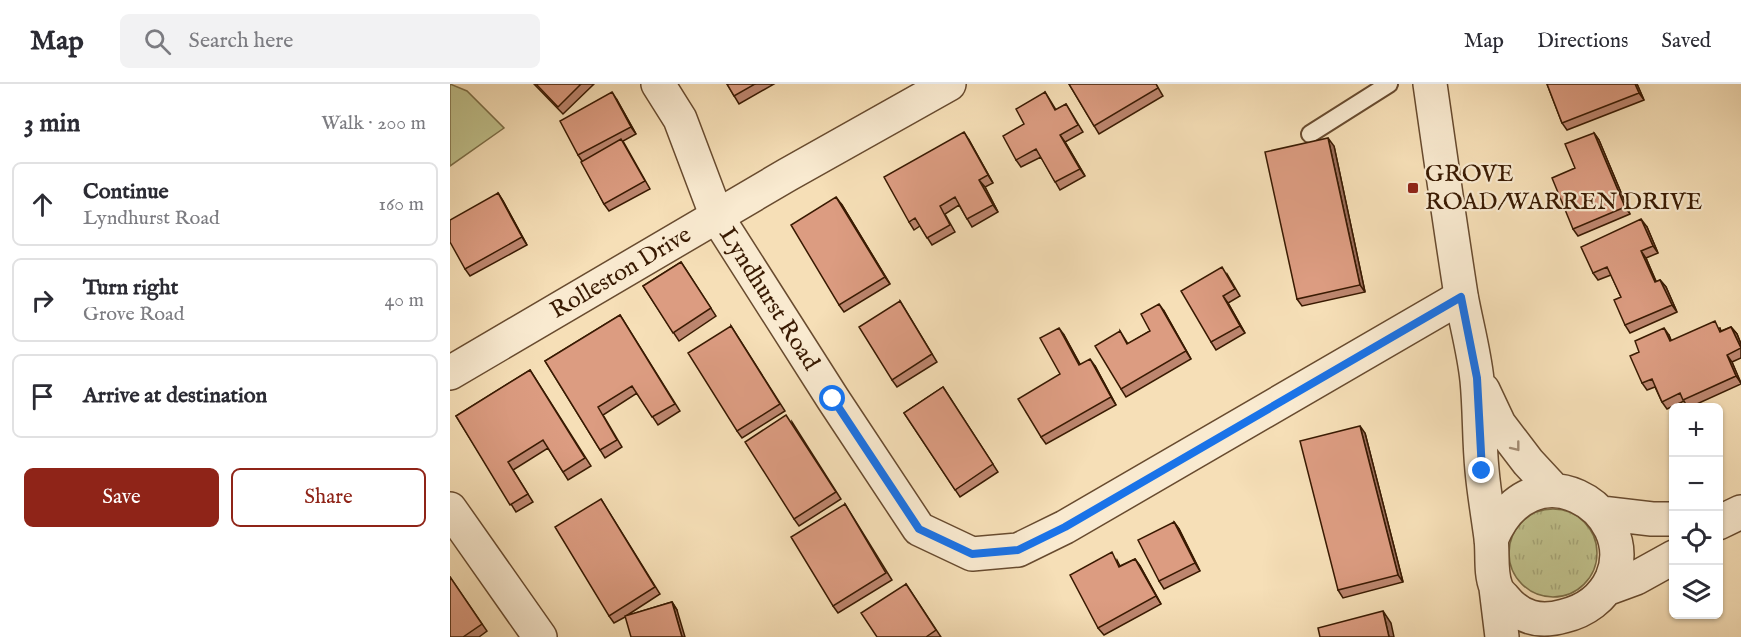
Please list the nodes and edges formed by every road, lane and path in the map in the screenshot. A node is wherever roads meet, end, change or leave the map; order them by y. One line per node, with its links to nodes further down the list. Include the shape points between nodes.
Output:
1 (658, 84): 6 (street, Lyndhurst Road, via 680,119)
2 (949, 84): 6 (street, Rolleston Drive)
3 (1389, 84): 5 (lane)
4 (1430, 84): 7 (street)
5 (1310, 134)
6 (717, 217): 7 (street, Lyndhurst Road, via 919,529 972,554 1018,550 1065,527); 8 (street, Rolleston Drive)
7 (1461, 297): 9 (street)
8 (450, 373)
9 (1477, 378): 10 (street, one-way to 10, via 1499,424); 16 (street, via 1482,471)
10 (1554, 490): 13 (street, via 1575,494); 16 (street, via 1526,496 1516,503 1498,523)
11 (450, 508): 21 (street)
12 (1741, 512): 15 (street)
13 (1601, 513): 14 (street); 19 (street, via 1616,551 1616,565)
14 (1669, 519)
15 (1723, 521)
16 (1491, 540): 18 (street)
17 (1669, 560): 19 (street)
18 (1496, 588): 20 (street, via 1519,612); 22 (street)
19 (1606, 589): 20 (street, via 1591,604)
20 (1548, 628)
21 (540, 637)
22 (1502, 637)

